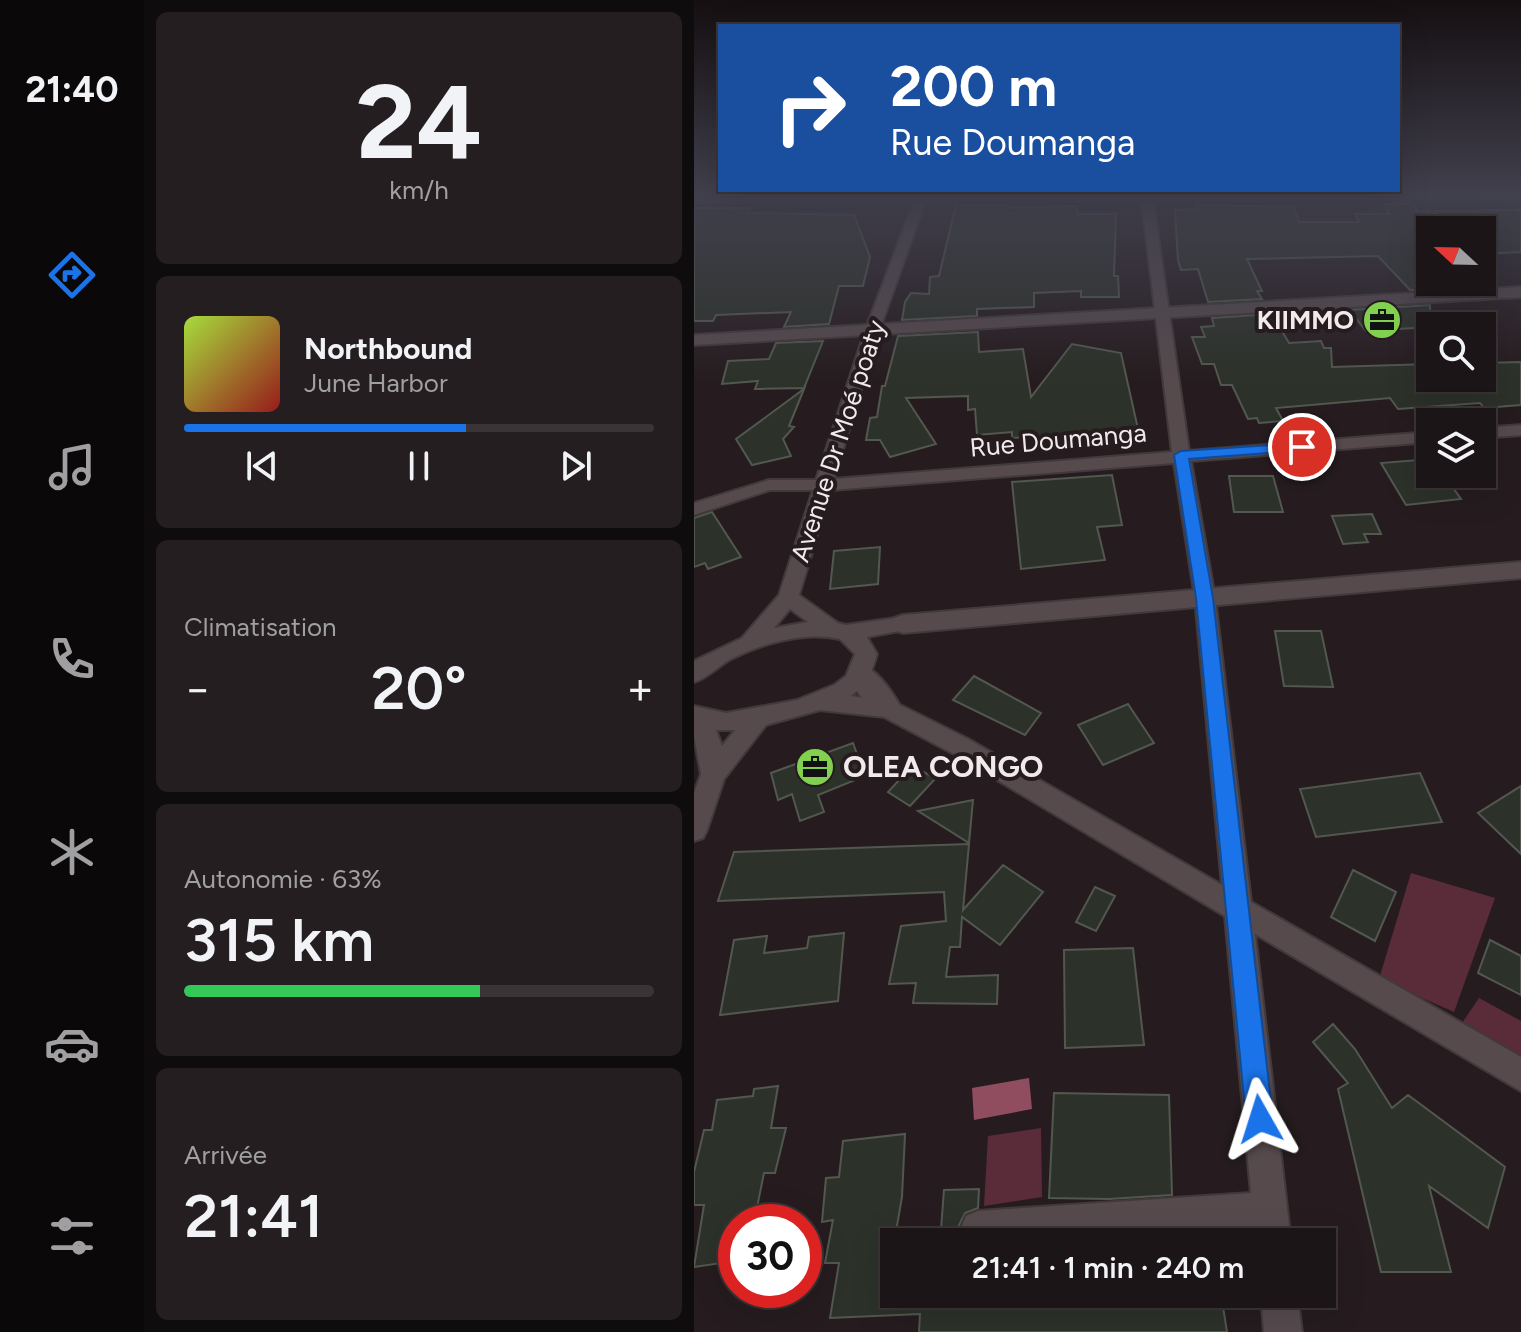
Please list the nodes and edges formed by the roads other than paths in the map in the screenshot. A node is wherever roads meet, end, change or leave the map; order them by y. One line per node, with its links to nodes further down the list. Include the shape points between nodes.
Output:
1 (899, 256): 5 (street, Avenue Dr Moé poaty)
2 (1154, 256): 4 (street)
3 (1521, 292): 4 (street)
4 (1161, 312): 5 (street); 10 (street)
5 (872, 331): 6 (street); 11 (street, Avenue Dr Moé poaty)
6 (694, 340)
7 (1521, 430): 8 (street)
8 (1496, 432)
9 (1416, 438): 10 (street, Rue Doumanga)
10 (1181, 455): 11 (street, Rue Doumanga); 15 (street)
11 (825, 485): 12 (street, Rue Doumanga, via 769,485); 14 (street, Avenue Dr Moé poaty)
12 (694, 509)
13 (1521, 570): 15 (street)
14 (788, 597): 17 (street, Avenue Dr Moé poaty); 18 (street, Avenue Dr Moé poaty)
15 (1205, 598): 16 (street); 27 (street)
16 (903, 624): 17 (street); 19 (street)
17 (838, 630): 18 (street); 19 (street, Avenue Dr Moé poaty, via 859,641)
18 (750, 643): 20 (street)
19 (863, 664): 21 (street, via 838,695); 22 (street)
20 (696, 670)
21 (820, 701): 22 (street); 24 (street)
22 (888, 709): 27 (street)
23 (697, 718): 24 (street, via 723,723); 25 (street, via 710,747)
24 (759, 718): 25 (street)
25 (713, 774): 26 (street)
26 (694, 830)
27 (1236, 908): 28 (street); 29 (street)
28 (1521, 1075)
29 (1272, 1226): 30 (street)
30 (978, 1228)
31 (1280, 1308): 32 (street)
32 (1283, 1332)

